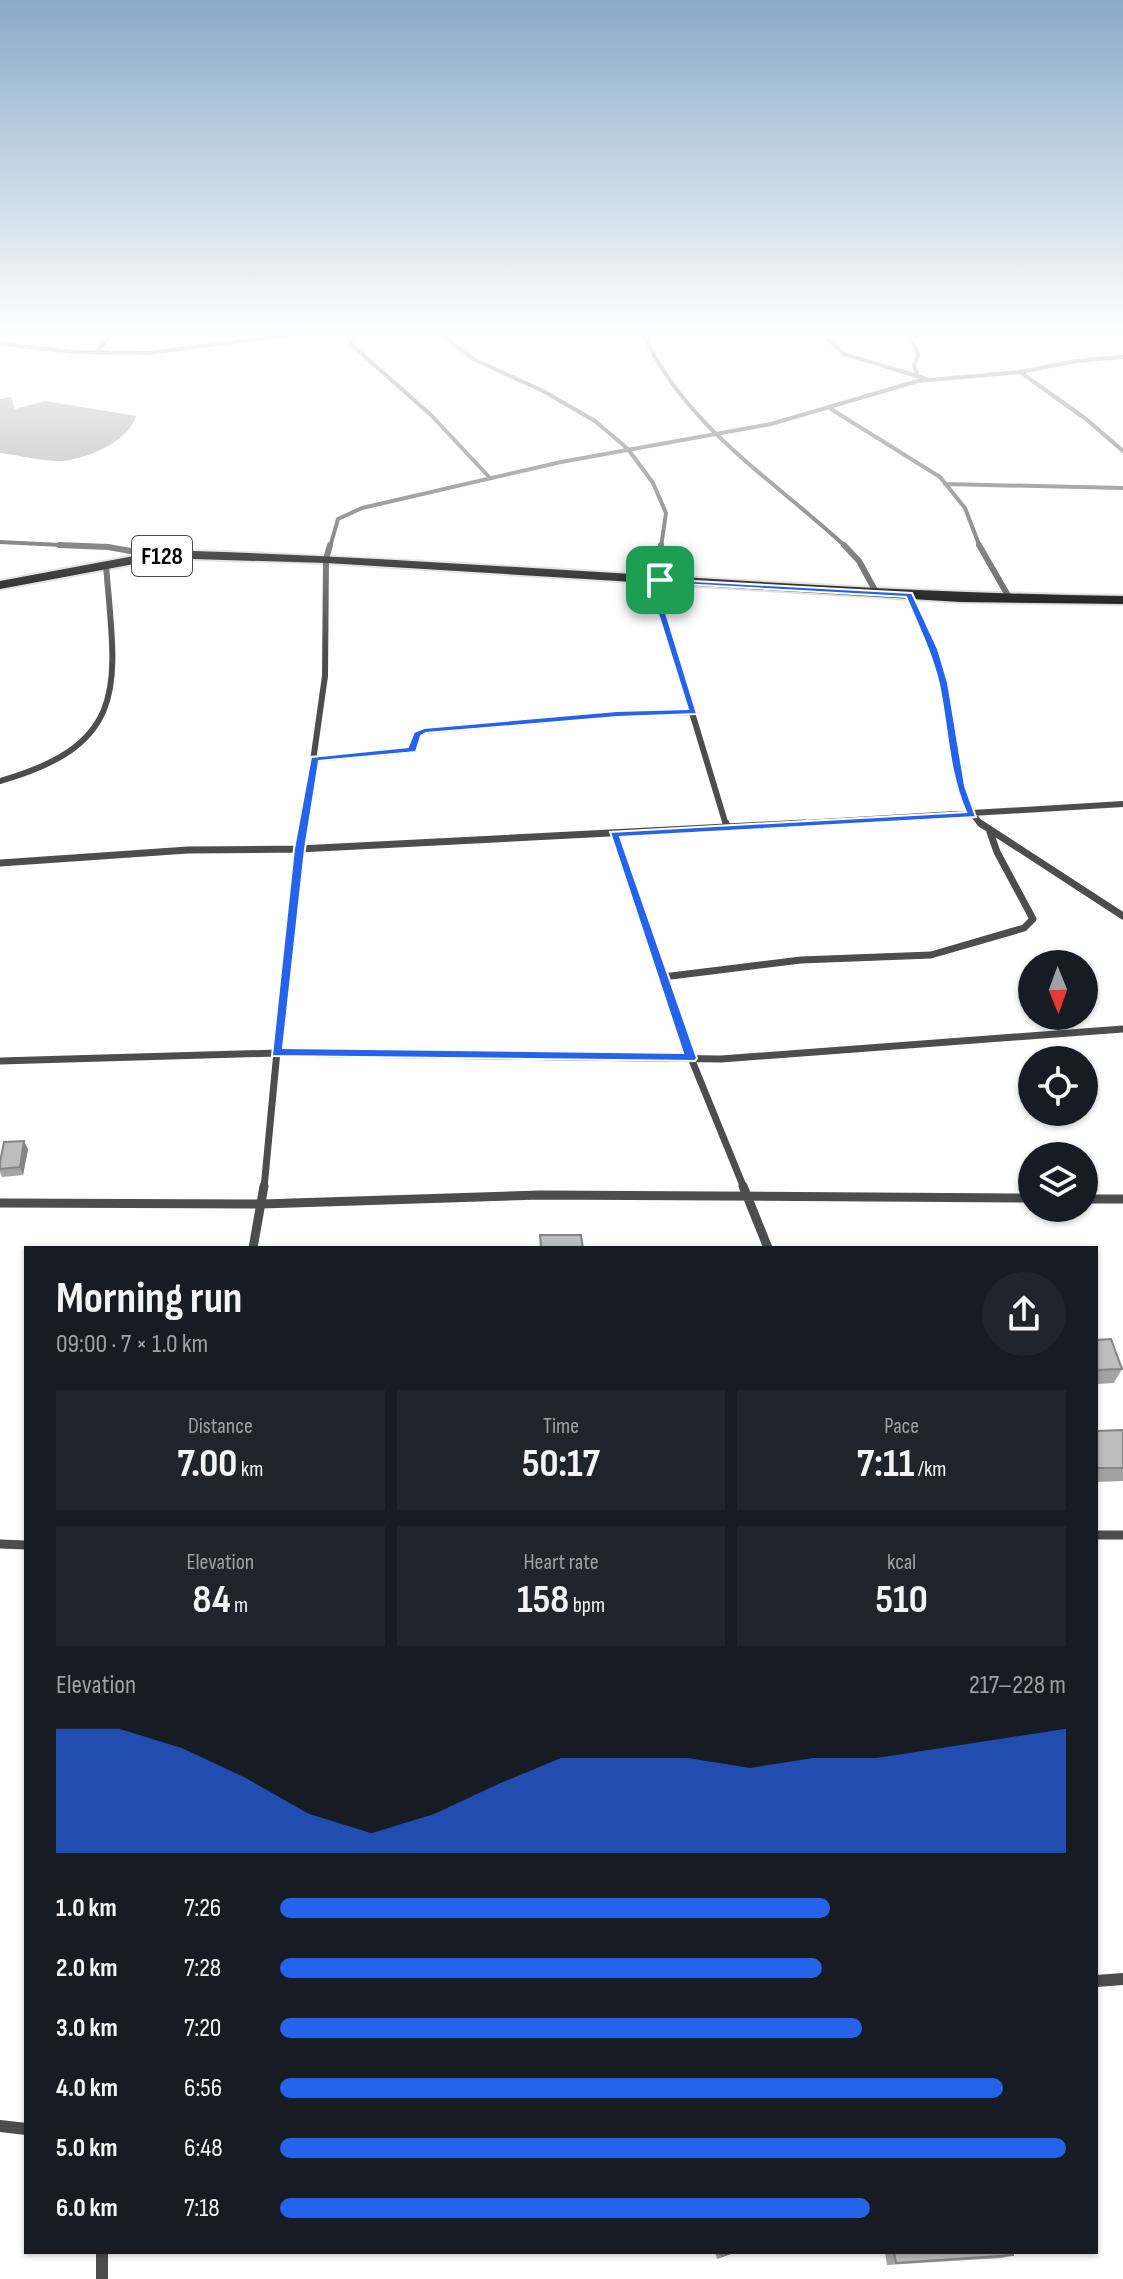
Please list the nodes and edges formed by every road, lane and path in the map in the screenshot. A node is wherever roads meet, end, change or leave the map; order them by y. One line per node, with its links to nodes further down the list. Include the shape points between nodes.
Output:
1 (454, 439): 7 (street)
2 (617, 439): 6 (street)
3 (687, 439): 6 (street)
4 (725, 439): 16 (street, via 856,558)
5 (882, 439): 8 (street)
6 (628, 449): 7 (street); 14 (street, via 653,483 666,513)
7 (490, 478): 12 (street, via 345,513 338,519)
8 (945, 484): 9 (street); 18 (street, via 965,508)
9 (1123, 488)
10 (0, 542): 11 (street, via 108,547)
11 (159, 556): 12 (main road, F128); 13 (main road, F128)
12 (326, 559): 14 (main road, F128); 21 (street, via 325,676)
13 (106, 565): 15 (main road, F128); 22 (street, via 110,698 97,725 78,747 57,760)
14 (660, 580): 16 (main road, F128); 20 (street, via 661,610)
15 (0, 585)
16 (876, 592): 17 (main road, F128)
17 (909, 594): 18 (main road, F128); 24 (street, via 940,672 957,775)
18 (1010, 599): 19 (main road, F128)
19 (1123, 600)
20 (693, 712): 21 (street, via 424,731 417,734 412,750); 25 (street)
21 (315, 759): 28 (street)
22 (0, 781)
23 (1123, 804): 24 (street)
24 (972, 815): 25 (street); 26 (street)
25 (727, 827): 27 (street)
26 (990, 832): 30 (street); 31 (street, via 1033,919 1024,928 931,955 801,960)
27 (614, 834): 28 (street); 31 (street)
28 (299, 849): 29 (street, via 188,850); 33 (street)
29 (0, 863)
30 (1123, 916)
31 (663, 977): 34 (street)
32 (1123, 1029): 34 (street)
33 (276, 1053): 34 (street); 35 (street); 41 (street)
34 (691, 1058): 36 (street)
35 (0, 1061)
36 (746, 1196): 37 (street); 41 (street, via 540,1195); 43 (street)
37 (1018, 1198)
38 (1098, 1199): 39 (street)
39 (1123, 1199)
40 (0, 1203): 41 (street)
41 (262, 1204): 42 (street)
42 (253, 1246)
43 (767, 1246)
44 (1098, 1535): 45 (street)
45 (1123, 1535)
46 (0, 1544): 47 (street)
47 (24, 1545)
48 (1123, 1979): 49 (street)
49 (1098, 1981)
50 (0, 2126): 51 (street)
51 (24, 2129)
52 (102, 2254): 53 (street)
53 (102, 2279)

